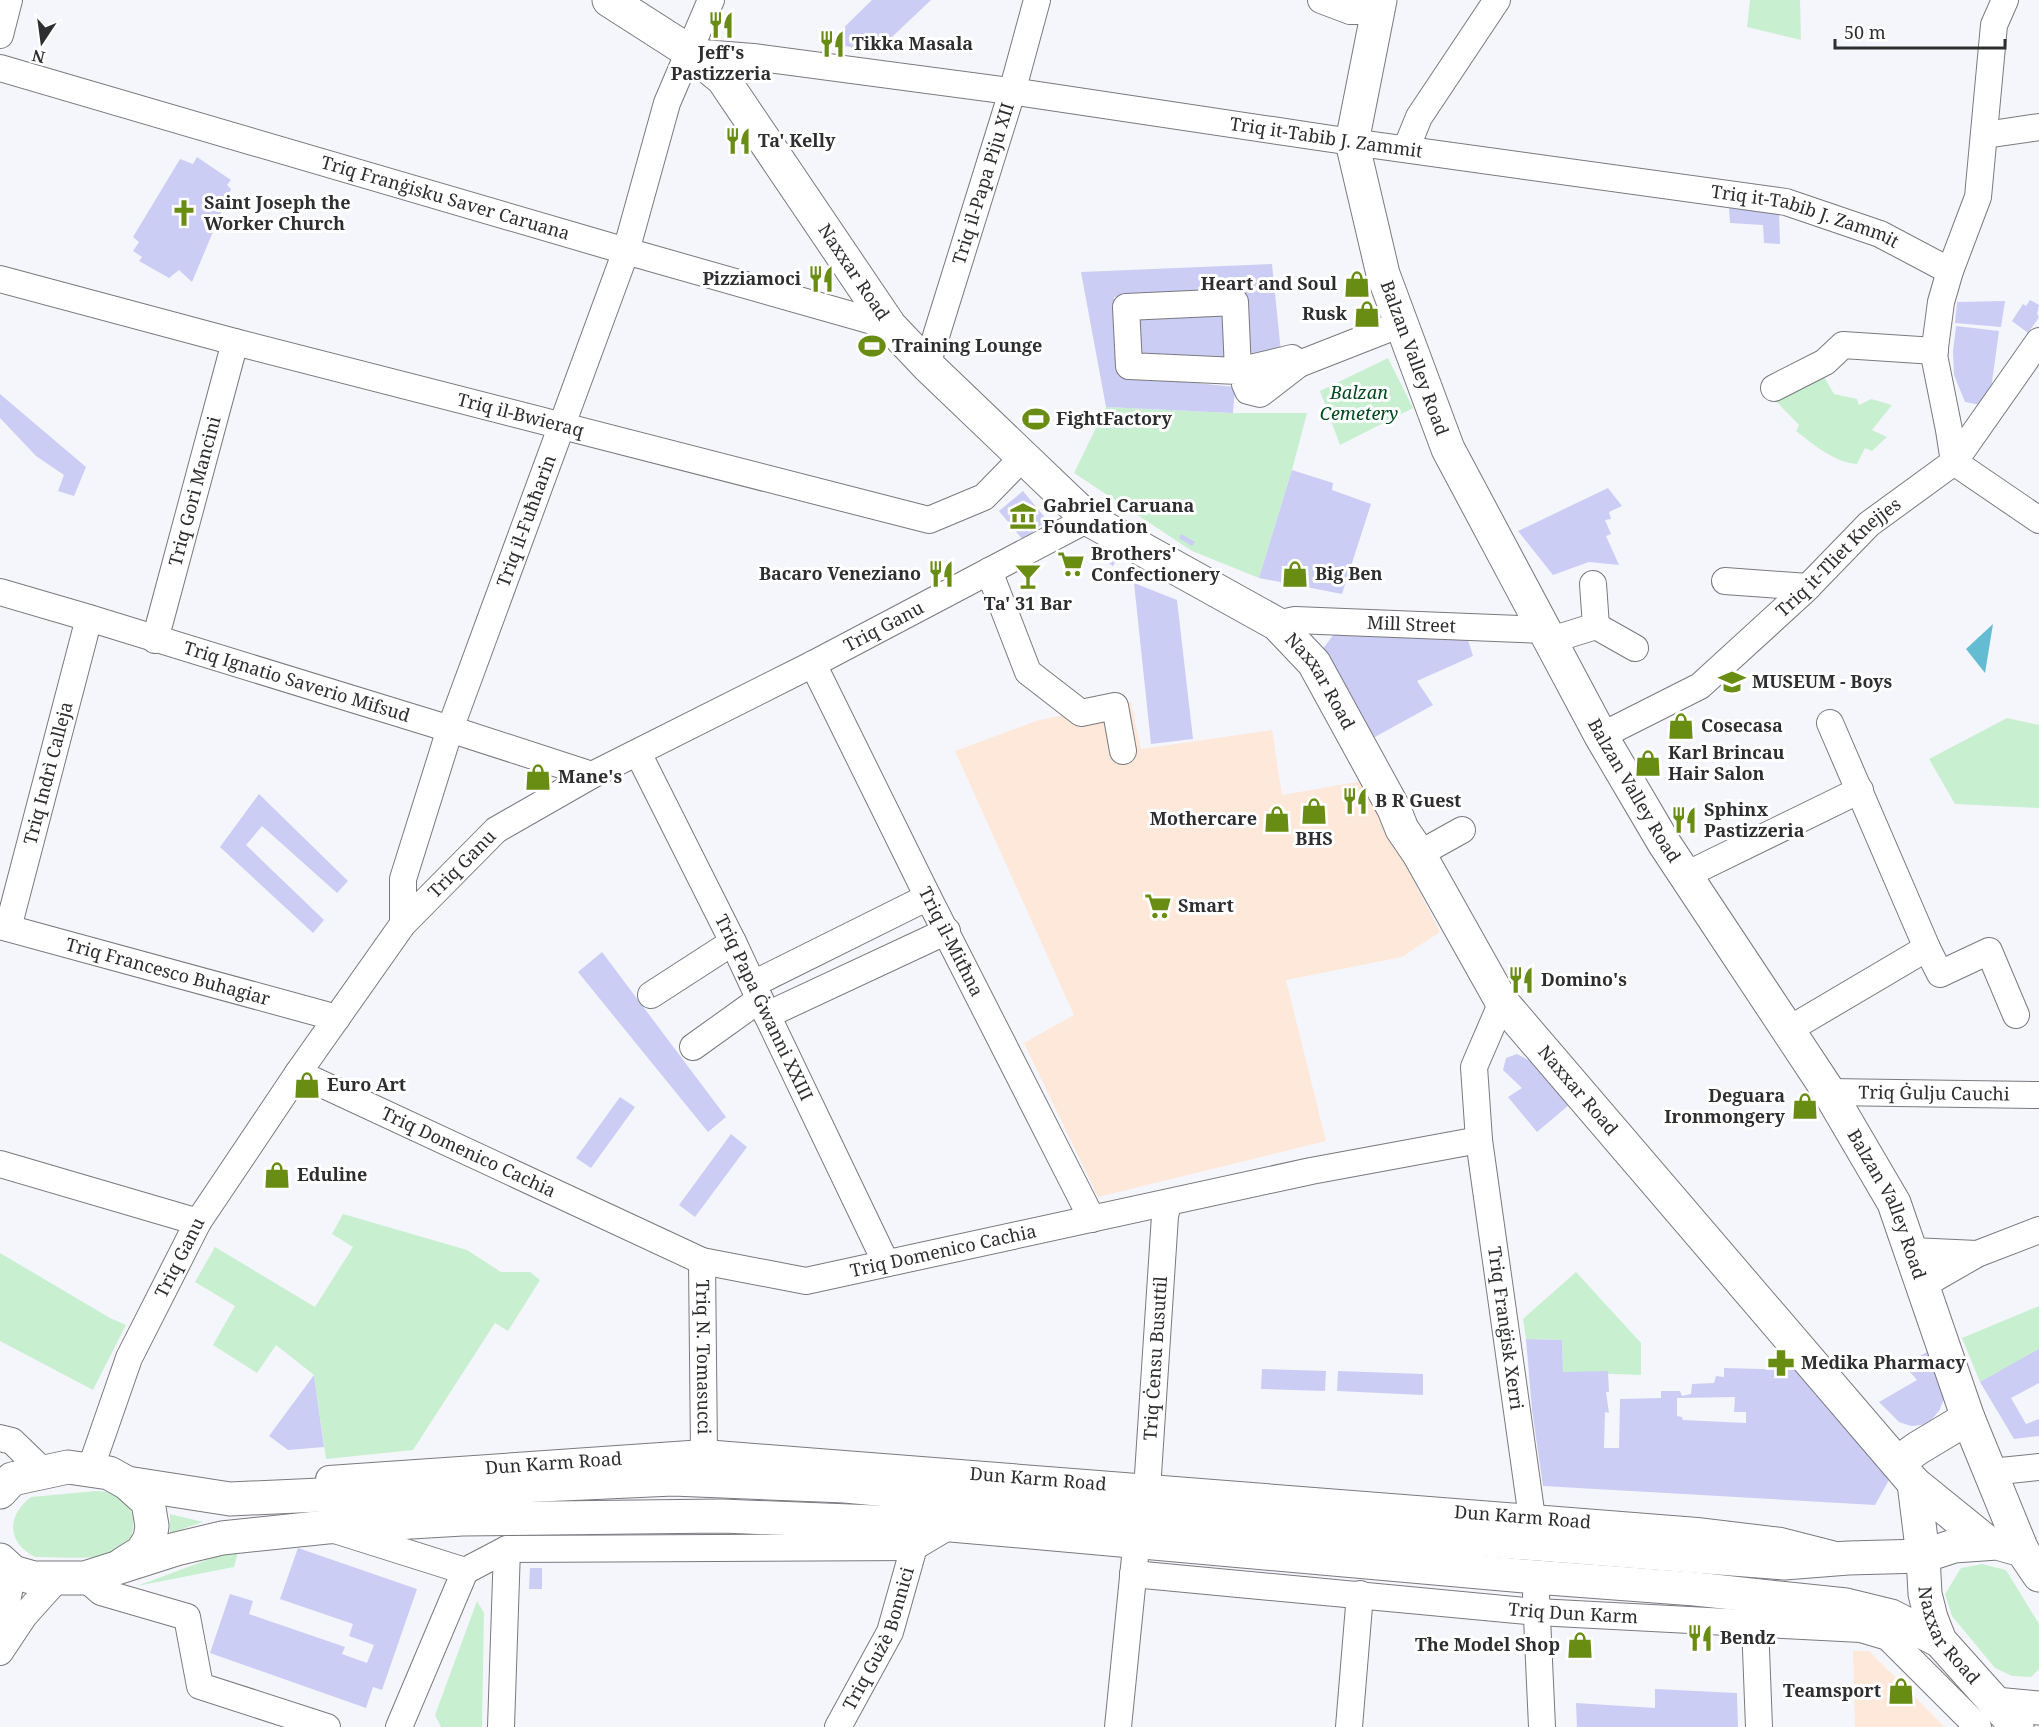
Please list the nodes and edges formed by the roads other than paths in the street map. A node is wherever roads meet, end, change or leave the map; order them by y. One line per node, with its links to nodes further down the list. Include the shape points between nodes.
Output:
1 (9, 0): 9 (street)
2 (609, 0): 10 (main road, Naxxar Road)
3 (711, 0): 10 (street, Triq il-Fuħħarin)
4 (1038, 0): 12 (street, Triq il-Papa Piju XII)
5 (1321, 0): 8 (street, via 1350,11)
6 (1497, 0): 16 (street, via 1419,117)
7 (2005, 0): 14 (street, via 1994,25)
8 (1379, 6): 15 (main road, Balzan Valley Road)
9 (0, 35)
10 (690, 52): 12 (street, Triq it-Tabib J. Zammit); 17 (street, Triq il-Fuħħarin, via 667,104); 21 (main road, Naxxar Road, via 723,79)
11 (0, 68): 17 (street, Triq Franġisku Saver Caruana)
12 (1012, 92): 15 (street, Triq it-Tabib J. Zammit); 25 (street, Triq il-Papa Piju XII)
13 (2039, 127): 14 (street)
14 (1984, 135): 18 (street, via 1978,197)
15 (1353, 142): 16 (street, Triq it-Tabib J. Zammit); 20 (main road, Balzan Valley Road, via 1383,274)
16 (1406, 149): 18 (street, Triq it-Tabib J. Zammit, via 1786,202 1880,234)
17 (626, 251): 21 (street, Triq Franġisku Saver Caruana); 28 (street, Triq il-Fuħħarin)
18 (1950, 271): 24 (street)
19 (0, 279): 23 (street, Triq il-Bwieraq)
20 (1401, 324): 26 (street, via 1299,364 1260,393 1248,391); 41 (main road, Balzan Valley Road, via 1448,449)
21 (890, 326): 25 (main road, Naxxar Road)
22 (2039, 341): 30 (street, Triq it-Tliet Knejjes)
23 (235, 342): 28 (street, Triq il-Bwieraq); 42 (street, Triq Gori Mancini)
24 (1935, 351): 27 (street, via 1843,345 1825,362); 30 (street)
25 (927, 365): 29 (main road, Naxxar Road)
26 (1242, 377): 26 (street, via 1129,366 1126,307 1235,302)
27 (1774, 388)
28 (561, 427): 29 (street, Triq il-Bwieraq, via 929,520 984,497); 46 (street, Triq il-Fuħħarin)
29 (1023, 457): 31 (main road, Naxxar Road)
30 (1953, 462): 32 (street); 36 (street, Triq it-Tliet Knejjes, via 1869,524)
31 (1088, 519): 33 (street, Triq Ganu); 39 (main road, Naxxar Road)
32 (2039, 520)
33 (989, 572): 44 (street, Triq Ganu); 48 (street, via 1028,672 1081,713 1115,706)
34 (1725, 581): 36 (street)
35 (1593, 584): 40 (street)
36 (1808, 587): 47 (street, Triq it-Tliet Knejjes, via 1700,686)
37 (0, 592): 38 (street, Triq Ignatio Saverio Mifsud)
38 (88, 618): 42 (street, Triq Ignatio Saverio Mifsud); 57 (street, Triq Indrì Calleja)
39 (1276, 624): 41 (street, Mill Street, via 1295,620); 53 (main road, Naxxar Road, via 1314,663)
40 (1596, 626): 41 (street, Mill Street); 43 (street)
41 (1549, 635): 47 (main road, Balzan Valley Road)
42 (155, 639): 46 (street, Triq Ignatio Saverio Mifsud)
43 (1635, 648)
44 (813, 664): 49 (street, Triq Ganu); 55 (street, Triq il-Mitħna)
45 (1830, 723): 51 (street)
46 (450, 729): 50 (street, Triq Ignatio Saverio Mifsud); 56 (street, Triq il-Fuħħarin, via 403,879)
47 (1601, 736): 54 (main road, Balzan Valley Road)
48 (1123, 751)
49 (638, 753): 50 (street, Triq Ganu); 59 (street, Triq Papa Ġwanni XXIII)
50 (592, 775): 56 (street, Triq Ganu, via 496,830)
51 (1860, 790): 54 (street); 60 (street)
52 (1462, 830): 53 (street)
53 (1419, 854): 63 (main road, Naxxar Road)
54 (1686, 875): 66 (main road, Balzan Valley Road)
55 (928, 897): 58 (street, Triq il-Mitħna); 62 (street)
56 (403, 924): 65 (street, Triq Ganu)
57 (4, 927): 65 (street, Triq Francesco Buhagiar)
58 (947, 931): 62 (street); 74 (street, Triq il-Mitħna)
59 (734, 942): 61 (street); 62 (street, Triq Papa Ġwanni XXIII)
60 (1927, 948): 64 (street, via 1940,974 1989,951); 66 (street)
61 (651, 995)
62 (760, 1000): 67 (street); 80 (street, Triq Papa Ġwanni XXIII)
63 (1502, 1002): 71 (street, via 1474,1067); 89 (main road, Naxxar Road)
64 (2016, 1015)
65 (337, 1018): 68 (street, Triq Ganu)
66 (1788, 1030): 69 (main road, Balzan Valley Road)
67 (693, 1047)
68 (298, 1073): 75 (street, Triq Ganu); 79 (street, Triq Domenico Cachia)
69 (1829, 1092): 70 (street, Triq Ġulju Cauchi); 77 (main road, Balzan Valley Road, via 1894,1203)
70 (2039, 1095)
71 (1479, 1140): 73 (street, Triq Domenico Cachia); 94 (street, Triq Franġisk Xerri)
72 (0, 1164): 75 (street)
73 (1168, 1203): 74 (street, Triq Domenico Cachia); 93 (street, Triq Ċensu Busuttil)
74 (1092, 1219): 80 (street, Triq Domenico Cachia)
75 (198, 1222): 86 (street, Triq Ganu, via 129,1358)
76 (2039, 1230): 78 (street)
77 (1912, 1251): 78 (street); 81 (main road, Balzan Valley Road)
78 (1977, 1254): 81 (street)
79 (702, 1261): 80 (street, Triq Domenico Cachia, via 806,1281); 84 (street, Triq N. Tomasucci)
80 (886, 1263)
81 (1923, 1285): 82 (main road, Balzan Valley Road)
82 (1968, 1418): 88 (main road, Balzan Valley Road); 89 (main road, via 1918,1448)
83 (0, 1438): 87 (street, via 12,1441)
84 (704, 1453): 92 (street, Dun Karm Road, via 271,1483); 93 (street, Dun Karm Road)
85 (2039, 1467): 88 (street)
86 (90, 1470): 87 (main road, Dun Karm Road, via 68,1467); 90 (main road, Dun Karm Road, via 109,1473)
87 (43, 1471): 91 (main road, Dun Karm Road, via 12,1479)
88 (1991, 1472): 102 (main road, Balzan Valley Road)
89 (1905, 1473): 97 (main road, Naxxar Road); 100 (main road, Naxxar Road)
90 (127, 1483): 92 (main road, Dun Karm Road); 106 (main road, Dun Karm Road, via 147,1502 152,1526 150,1539 142,1552)
91 (0, 1492)
92 (230, 1499): 93 (main road, Dun Karm Road, via 673,1479 845,1486)
93 (1143, 1514): 94 (street, Dun Karm Road); 95 (main road, Dun Karm Road); 101 (main road, Dun Karm Road, via 1784,1563); 105 (street, Triq Ċensu Busuttil); 107 (main road, Dun Karm Road)
94 (1532, 1518): 101 (street, Dun Karm Road, via 1781,1541)
95 (951, 1525): 96 (main road, Dun Karm Road, via 722,1516 462,1519); 98 (street)
96 (327, 1527): 104 (street, Dun Karm Road); 106 (main road, Dun Karm Road, via 222,1538)
97 (1988, 1544): 100 (main road, Naxxar Road, via 1953,1546); 102 (main road, Naxxar Road, via 1996,1543)
98 (914, 1547): 99 (street); 121 (street, Triq Gużè Bonnici, via 890,1632)
99 (507, 1549): 104 (street); 120 (street)
100 (1923, 1556): 101 (main road, Dun Karm Road); 113 (main road, Naxxar Road, via 1925,1594)
101 (1848, 1558)
102 (2031, 1563)
103 (4, 1564): 106 (main road, Dun Karm Road, via 34,1578); 112 (street)
104 (465, 1571): 119 (street)
105 (1132, 1574): 108 (street, Triq Dun Karm); 122 (street, Triq Ċensu Busuttil)
106 (85, 1575): 114 (street, via 24,1616); 116 (street, via 101,1592 187,1617 200,1686)
107 (1535, 1577): 109 (main road, Dun Karm Road); 110 (street)
108 (1360, 1594): 110 (street, Triq Dun Karm); 123 (street)
109 (1846, 1605): 113 (main road, Dun Karm Road, via 1891,1616); 117 (main road, via 1896,1631)
110 (1537, 1612): 111 (street, Triq Dun Karm); 124 (street)
111 (1755, 1624): 117 (street, Triq Dun Karm, via 1861,1629 1888,1638); 125 (street)
112 (0, 1636)
113 (1940, 1641): 117 (main road, Naxxar Road)
114 (0, 1652)
115 (2039, 1708): 117 (main road)
116 (270, 1718): 118 (street)
117 (1996, 1721)
118 (327, 1727)
119 (399, 1727)
120 (501, 1727)
121 (838, 1727)
122 (1118, 1727)
123 (1349, 1727)
124 (1542, 1727)
125 (1759, 1727)

